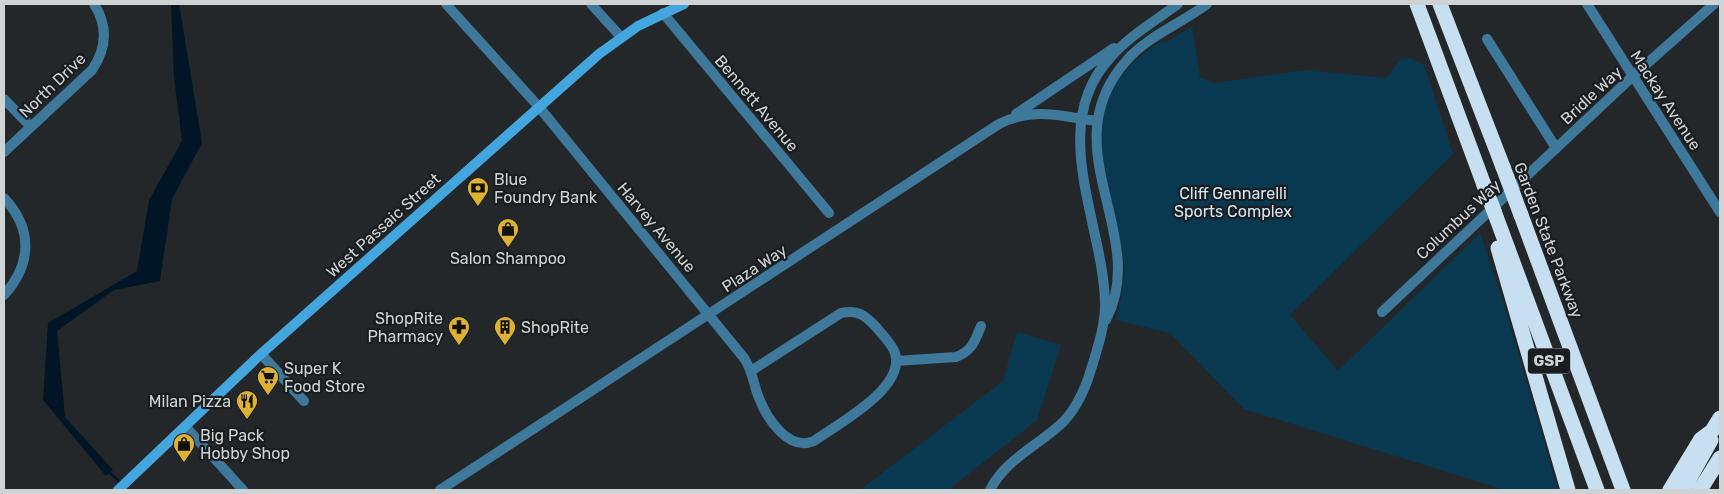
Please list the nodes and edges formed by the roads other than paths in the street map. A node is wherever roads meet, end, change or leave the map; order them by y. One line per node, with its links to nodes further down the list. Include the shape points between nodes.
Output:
1 (94, 4): 22 (street, North Drive, via 100,13 105,34 98,62)
2 (446, 4): 18 (street, Harvey Avenue)
3 (591, 4): 13 (street)
4 (684, 4): 11 (main road, West Passaic Street)
5 (1178, 4): 14 (street)
6 (1207, 4): 20 (street, via 1127,59 1102,100)
7 (1417, 4): 30 (highway, bridge, via 1494,212)
8 (1440, 4): 50 (highway, Garden State Parkway / GSP, bridge)
9 (1587, 4): 16 (street, Mackay Avenue)
10 (1714, 4): 12 (street); 16 (street, Bridle Way)
11 (662, 13): 13 (main road, West Passaic Street); 27 (street, Bennett Avenue)
12 (1720, 14)
13 (621, 37): 18 (main road, West Passaic Street)
14 (1132, 37): 19 (street, via 1109,58 1096,77); 21 (street)
15 (1487, 39): 23 (street)
16 (1633, 76): 23 (street, Bridle Way); 26 (street, Mackay Avenue)
17 (4, 99): 22 (street)
18 (539, 107): 33 (street, Harvey Avenue); 36 (main road, West Passaic Street)
19 (1081, 119): 20 (street, Plaza Way); 21 (street, Plaza Way, via 1032,113 1012,117); 29 (street, via 1079,144)
20 (1096, 121): 28 (street, via 1097,156)
21 (999, 124): 33 (street, Plaza Way)
22 (31, 127): 24 (street, North Drive)
23 (1556, 148): 32 (street, Columbus Way)
24 (4, 152)
25 (4, 198): 31 (street, via 22,226 26,250 19,275)
26 (1720, 212)
27 (829, 213)
28 (1110, 218): 29 (street); 35 (street, via 1120,268 1114,306)
29 (1094, 221): 35 (street, via 1104,288)
30 (1498, 235): 48 (highway); 49 (highway, GSP)
31 (4, 295)
32 (1382, 312)
33 (710, 314): 38 (street, Harvey Avenue); 46 (street, Plaza Way)
34 (981, 326): 37 (street, via 972,348 964,354)
35 (1101, 329): 47 (street, via 1088,380 1072,411 1062,423 1002,471)
36 (261, 354): 39 (street); 41 (main road, West Passaic Street)
37 (896, 361): 38 (street, via 891,346 868,318 848,312); 38 (street, Harvey Avenue, via 893,375 881,393 814,441 802,444 788,439 762,405)
38 (752, 370)
39 (304, 401)
40 (1716, 424): 51 (highway, via 1701,439); 52 (highway, via 1710,444)
41 (185, 426): 44 (main road, West Passaic Street); 45 (street)
42 (1720, 458): 53 (highway)
43 (1720, 465): 54 (highway)
44 (118, 490)
45 (243, 490)
46 (440, 490)
47 (990, 490)
48 (1568, 490)
49 (1597, 490)
50 (1623, 490)
51 (1670, 490)
52 (1683, 490)
53 (1700, 490)
54 (1709, 490)

